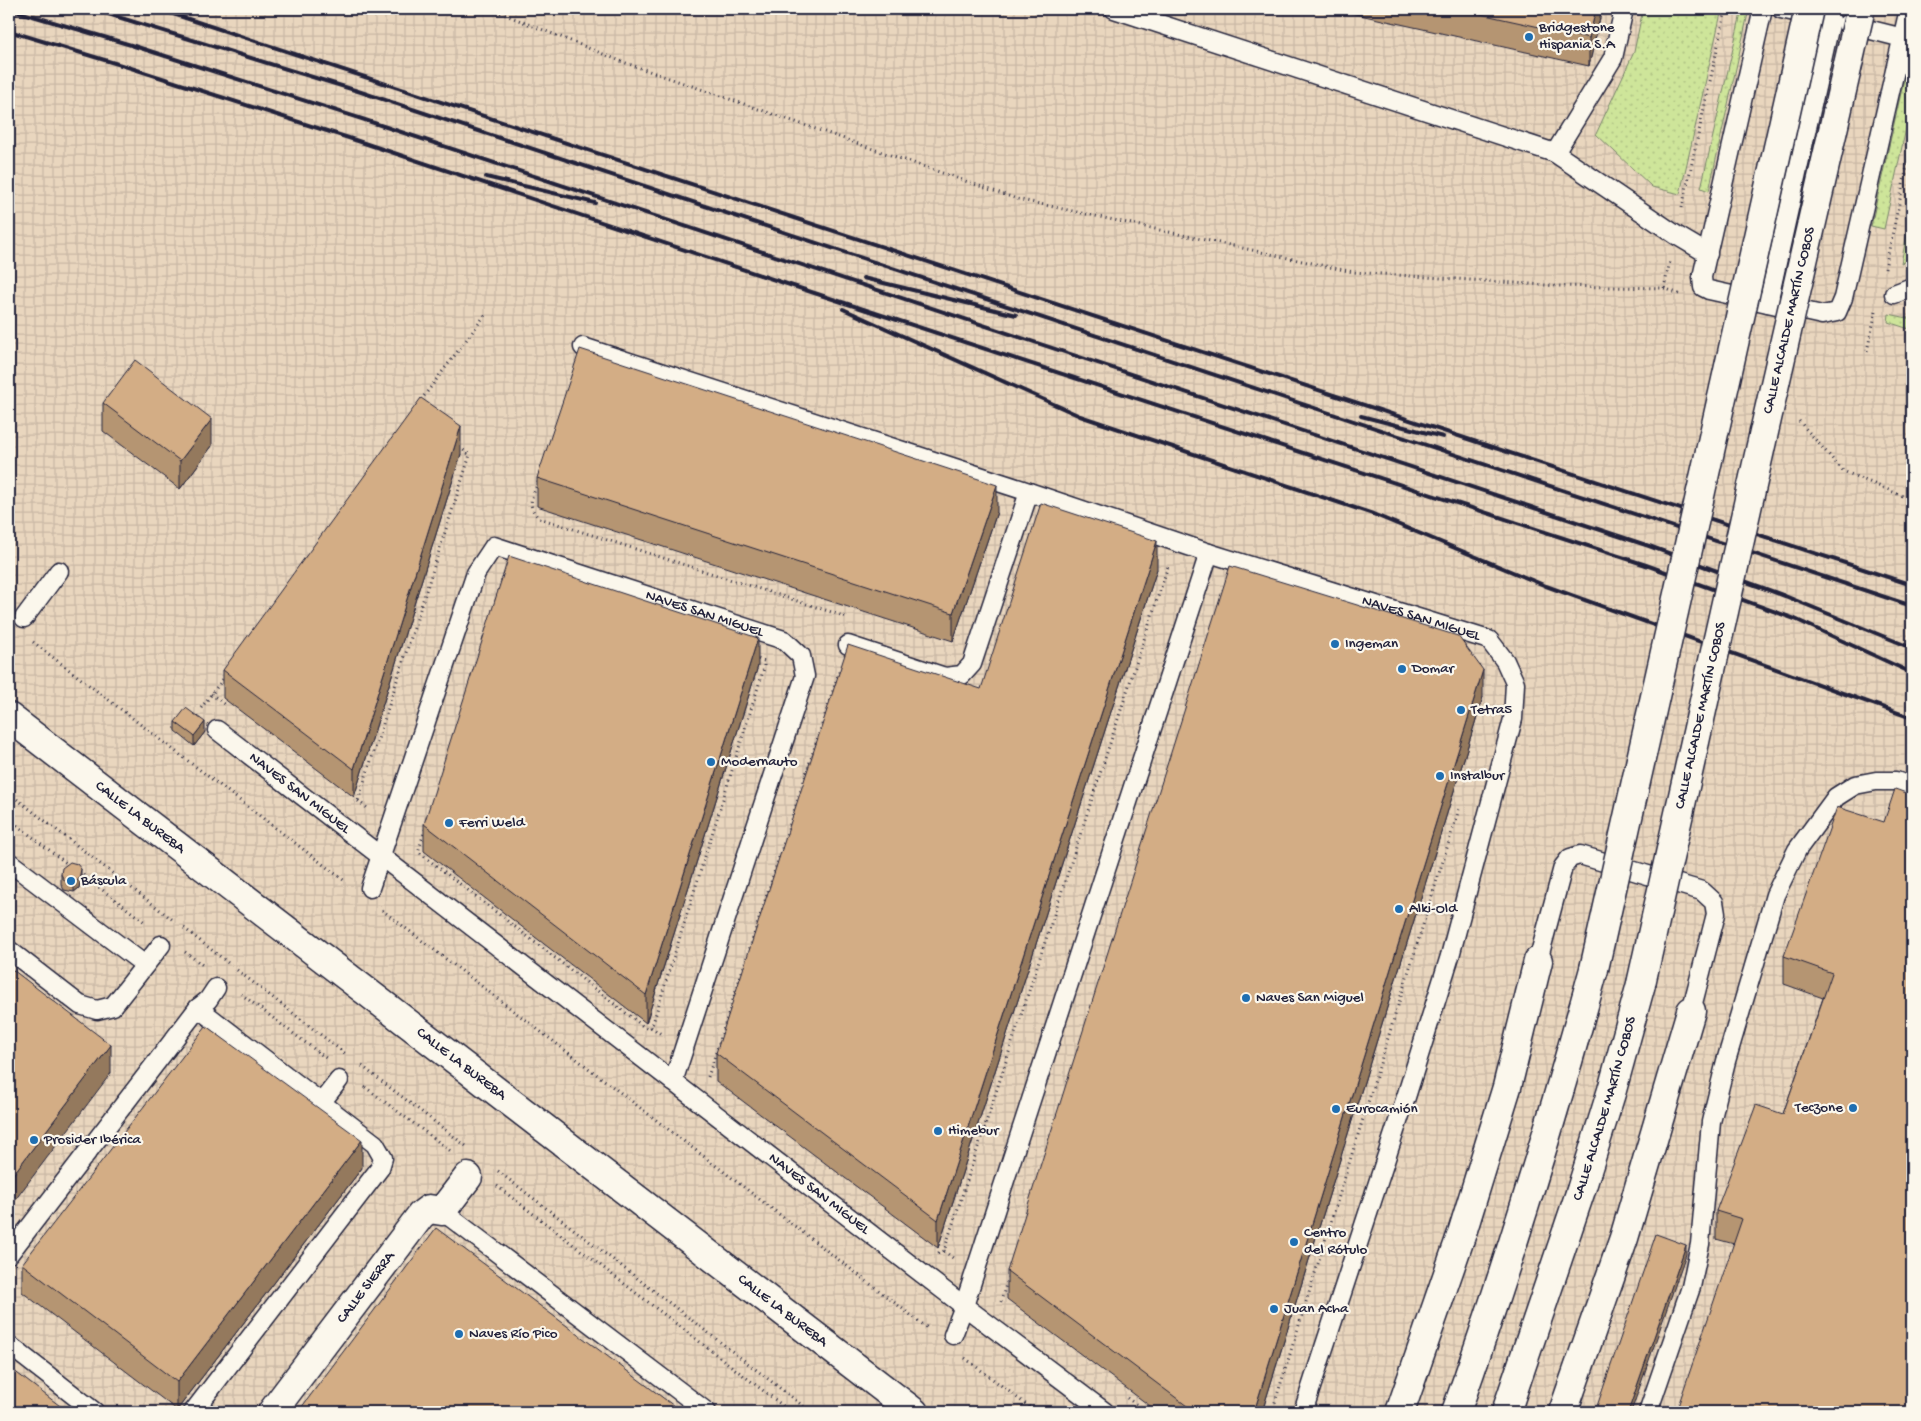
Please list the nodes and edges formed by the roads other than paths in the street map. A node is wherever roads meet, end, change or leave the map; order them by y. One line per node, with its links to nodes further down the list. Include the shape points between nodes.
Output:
1 (1114, 9): 9 (lane)
2 (1624, 9): 9 (lane, via 1613,58)
3 (1763, 9): 10 (lane)
4 (1781, 9): 7 (lane)
5 (1909, 9): 8 (lane)
6 (1861, 10): 51 (main road, CALLE ALCALDE MARTÍN COBOS, bridge, via 1641,984 1581,1190)
7 (1820, 15): 8 (lane); 13 (lane); 50 (main road, bridge, via 1594,969 1526,1203)
8 (1902, 38): 13 (lane, via 1847,282 1837,312 1822,315)
9 (1555, 153): 10 (lane)
10 (1708, 254): 13 (lane, via 1703,287)
11 (1912, 287): 12 (lane, via 1894,294)
12 (1912, 300)
13 (1768, 303)
14 (583, 347): 15 (lane, NAVES SAN MIGUEL)
15 (1029, 492): 16 (lane, NAVES SAN MIGUEL); 19 (lane, via 972,664 962,675 945,677)
16 (1210, 553): 39 (lane); 48 (lane, NAVES SAN MIGUEL, via 1489,640 1505,661 1515,683 1513,719 1450,956)
17 (59, 571): 18 (lane)
18 (24, 618)
19 (848, 645)
20 (9, 717): 46 (main road, CALLE LA BUREBA)
21 (217, 730): 23 (lane, NAVES SAN MIGUEL)
22 (1912, 786): 53 (lane, via 1896,781 1876,781 1855,785 1836,797 1796,850 1775,895 1726,1061 1712,1122 1700,1244 1691,1287)
23 (381, 858): 25 (lane, NAVES SAN MIGUEL); 34 (lane, NAVES SAN MIGUEL); 34 (lane, NAVES SAN MIGUEL, via 476,574 494,546 784,640 801,656 805,676)
24 (9, 862): 29 (lane)
25 (370, 888)
26 (162, 945): 29 (lane)
27 (9, 950): 29 (lane, via 80,1005 96,1010 113,1006)
28 (1538, 961): 32 (lane, via 1563,867 1570,858 1580,856 1702,891 1714,902 1716,914); 49 (main road, via 1507,1087 1462,1233)
29 (145, 965)
30 (216, 988): 31 (lane)
31 (198, 1008): 35 (lane); 38 (lane)
32 (1691, 1011): 52 (main road, via 1624,1238)
33 (338, 1080): 35 (lane)
34 (672, 1082): 39 (lane, NAVES SAN MIGUEL)
35 (321, 1103): 43 (lane, via 375,1144 383,1158 380,1168)
36 (472, 1172): 37 (main road)
37 (442, 1211): 44 (main road, CALLE SIERRA, via 429,1209 421,1216); 45 (lane)
38 (9, 1254)
39 (964, 1306): 40 (lane); 47 (lane, NAVES SAN MIGUEL)
40 (953, 1336)
41 (9, 1346): 42 (lane)
42 (95, 1412)
43 (194, 1412)
44 (272, 1412)
45 (707, 1412)
46 (914, 1412)
47 (1105, 1412)
48 (1303, 1412)
49 (1400, 1412)
50 (1456, 1412)
51 (1506, 1412)
52 (1563, 1412)
53 (1648, 1412)

